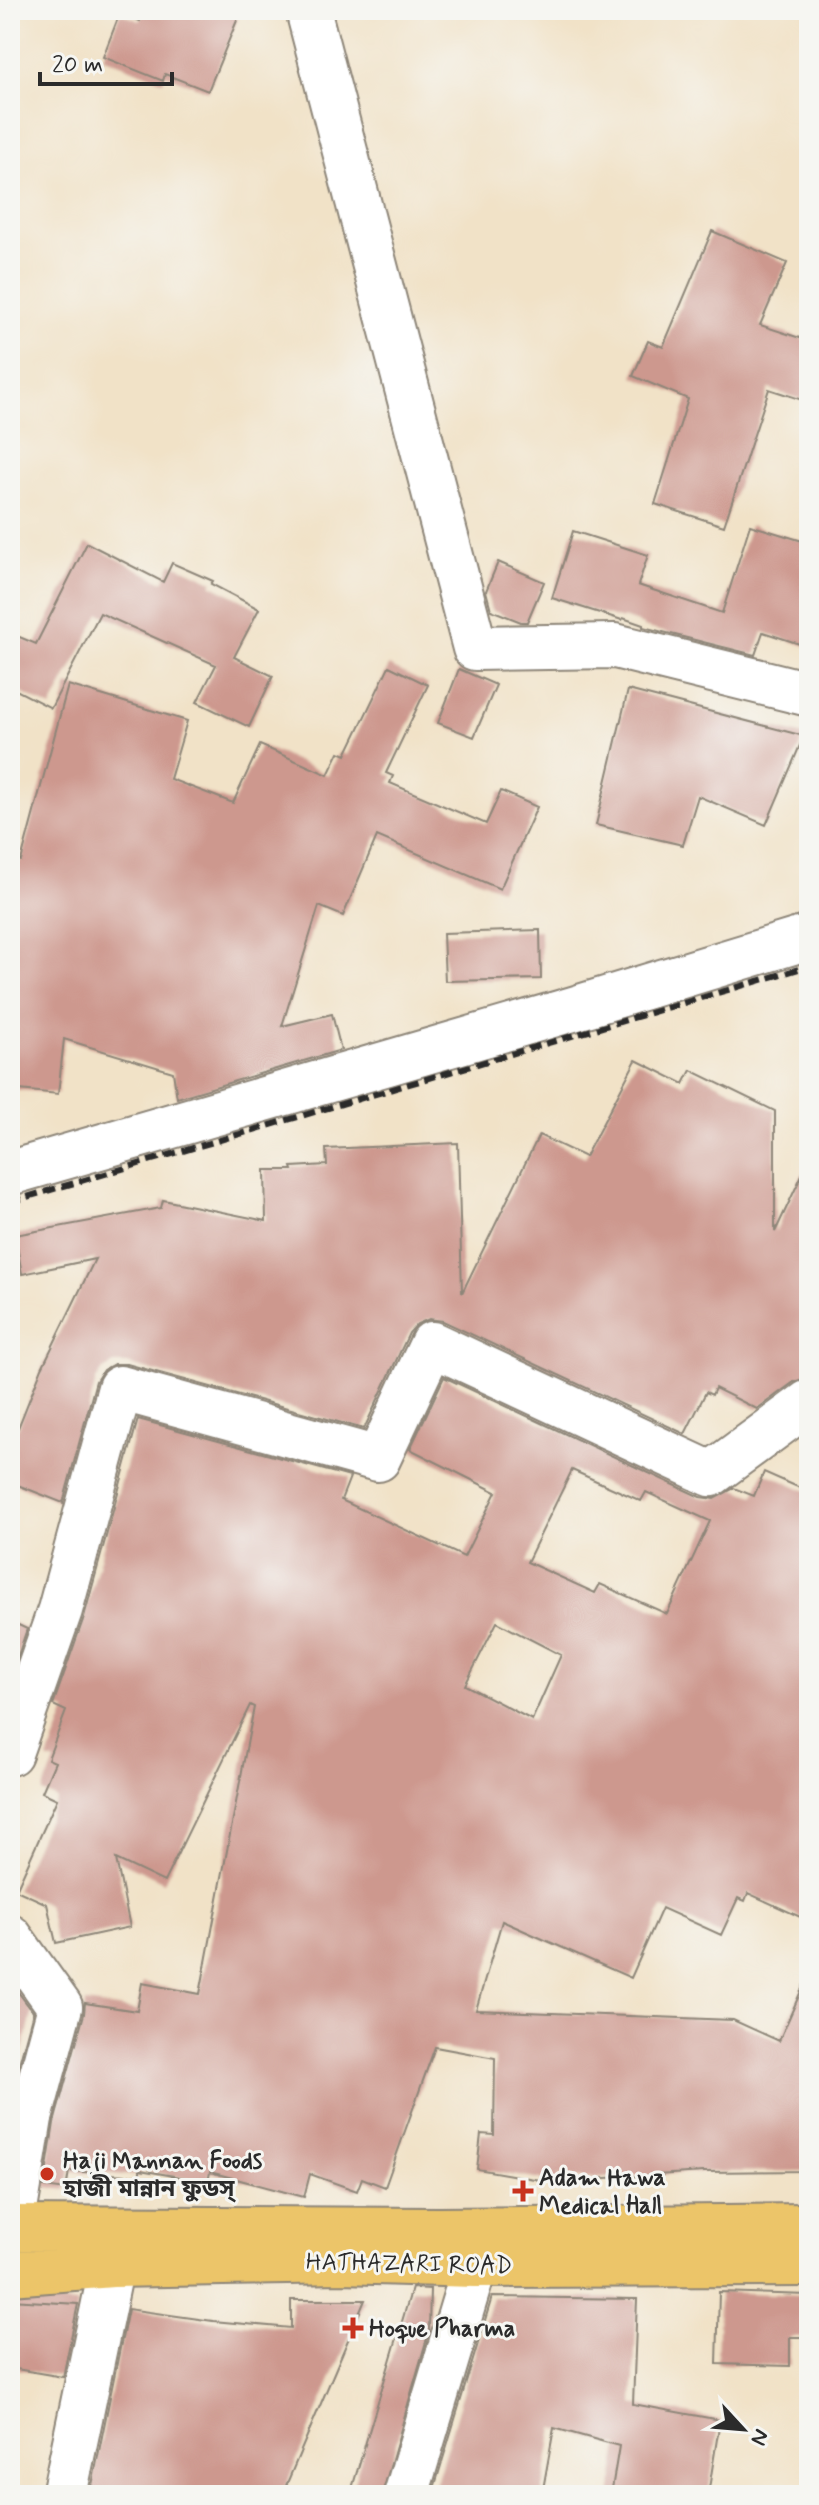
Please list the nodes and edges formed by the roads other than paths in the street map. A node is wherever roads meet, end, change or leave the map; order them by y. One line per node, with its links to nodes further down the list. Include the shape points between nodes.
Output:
1 (308, 10): 2 (street, via 475,648 615,646)
2 (809, 694)
3 (809, 937): 4 (street)
4 (10, 1173)
5 (809, 1402): 6 (street, via 711,1474 432,1344 378,1459 120,1388 60,1610)
6 (10, 1753)
7 (10, 1937): 9 (street, via 60,2007 30,2118)
8 (809, 2226): 9 (highway, HATHAZARI ROAD)
9 (11, 2228)
10 (809, 2264): 12 (highway, HATHAZARI ROAD)
11 (112, 2265): 12 (highway, HATHAZARI ROAD); 13 (highway, HATHAZARI ROAD); 14 (street)
12 (475, 2265): 15 (street)
13 (10, 2273)
14 (64, 2495)
15 (406, 2495)

